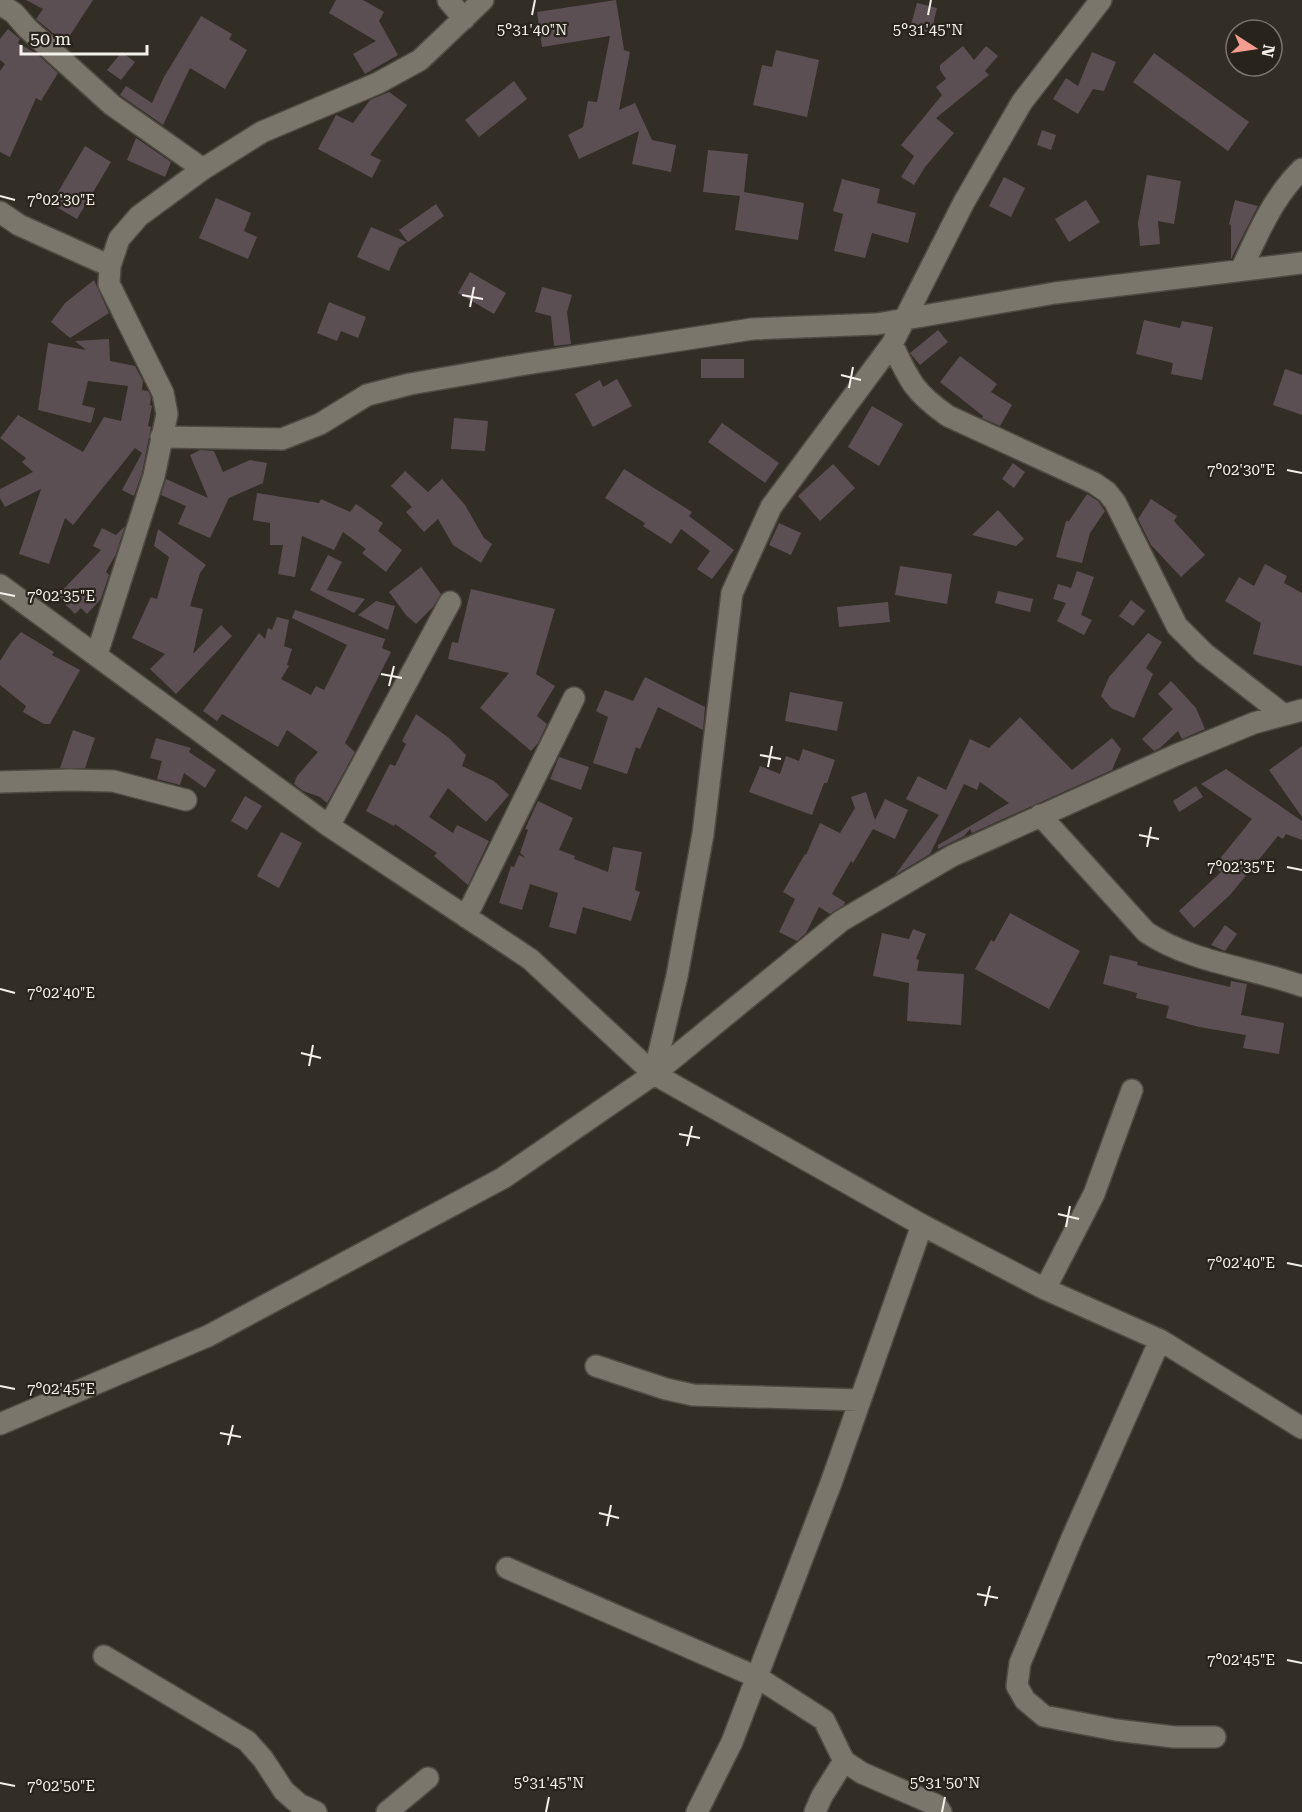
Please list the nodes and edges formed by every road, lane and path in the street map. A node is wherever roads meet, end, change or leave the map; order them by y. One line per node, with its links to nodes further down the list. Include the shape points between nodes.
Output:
1 (448, 0): 5 (street)
2 (483, 0): 5 (street)
3 (1101, 0): 12 (street, via 1022,102 964,202)
4 (0, 4): 6 (street, via 112,105)
5 (464, 19): 6 (street, via 420,60 378,83 262,132)
6 (203, 169): 10 (street, via 139,216 120,238)
7 (1302, 169): 11 (street, via 1273,204)
8 (0, 212): 10 (street, via 19,225)
9 (1302, 263): 11 (street)
10 (110, 266): 14 (street, via 109,284 163,393 166,414)
11 (1241, 270): 12 (street, via 1055,293)
12 (905, 319): 13 (street); 14 (street, via 877,324 752,329 410,384 367,395 320,424 282,439)
13 (892, 344): 19 (street, via 910,382 929,403 948,416 1107,492 1177,626 1204,653); 26 (street, via 771,507 732,593 703,834)
14 (161, 438): 17 (street, via 154,476)
15 (0, 585): 17 (street)
16 (450, 602): 23 (street)
17 (97, 654): 23 (street)
18 (574, 699): 24 (street)
19 (1293, 713): 22 (street, via 1254,723 1176,754)
20 (0, 782): 21 (street, via 113,781)
21 (186, 800)
22 (1040, 814): 25 (street, via 1146,932 1164,944); 26 (street, via 951,856 841,921)
23 (330, 826): 24 (street)
24 (466, 917): 26 (street, via 530,959)
25 (1302, 986)
26 (654, 1074): 28 (street); 33 (street, via 503,1178 345,1264 208,1336)
27 (1132, 1090): 29 (street, via 1094,1194)
28 (922, 1225): 29 (street); 32 (street)
29 (1045, 1289): 30 (street)
30 (1160, 1340): 34 (street); 38 (street, via 1020,1663 1017,1686 1025,1700 1044,1716 1116,1730)
31 (596, 1366): 32 (street, via 693,1395)
32 (860, 1400): 37 (street)
33 (0, 1424)
34 (1302, 1428)
35 (507, 1568): 37 (street)
36 (104, 1656): 41 (street, via 247,1741 284,1791)
37 (757, 1677): 39 (street, via 824,1720); 43 (street, via 732,1742)
38 (1215, 1737)
39 (844, 1761): 44 (street); 45 (street, via 862,1773 936,1805)
40 (428, 1778): 42 (street)
41 (316, 1812)
42 (387, 1812)
43 (697, 1812)
44 (815, 1812)
45 (941, 1812)

